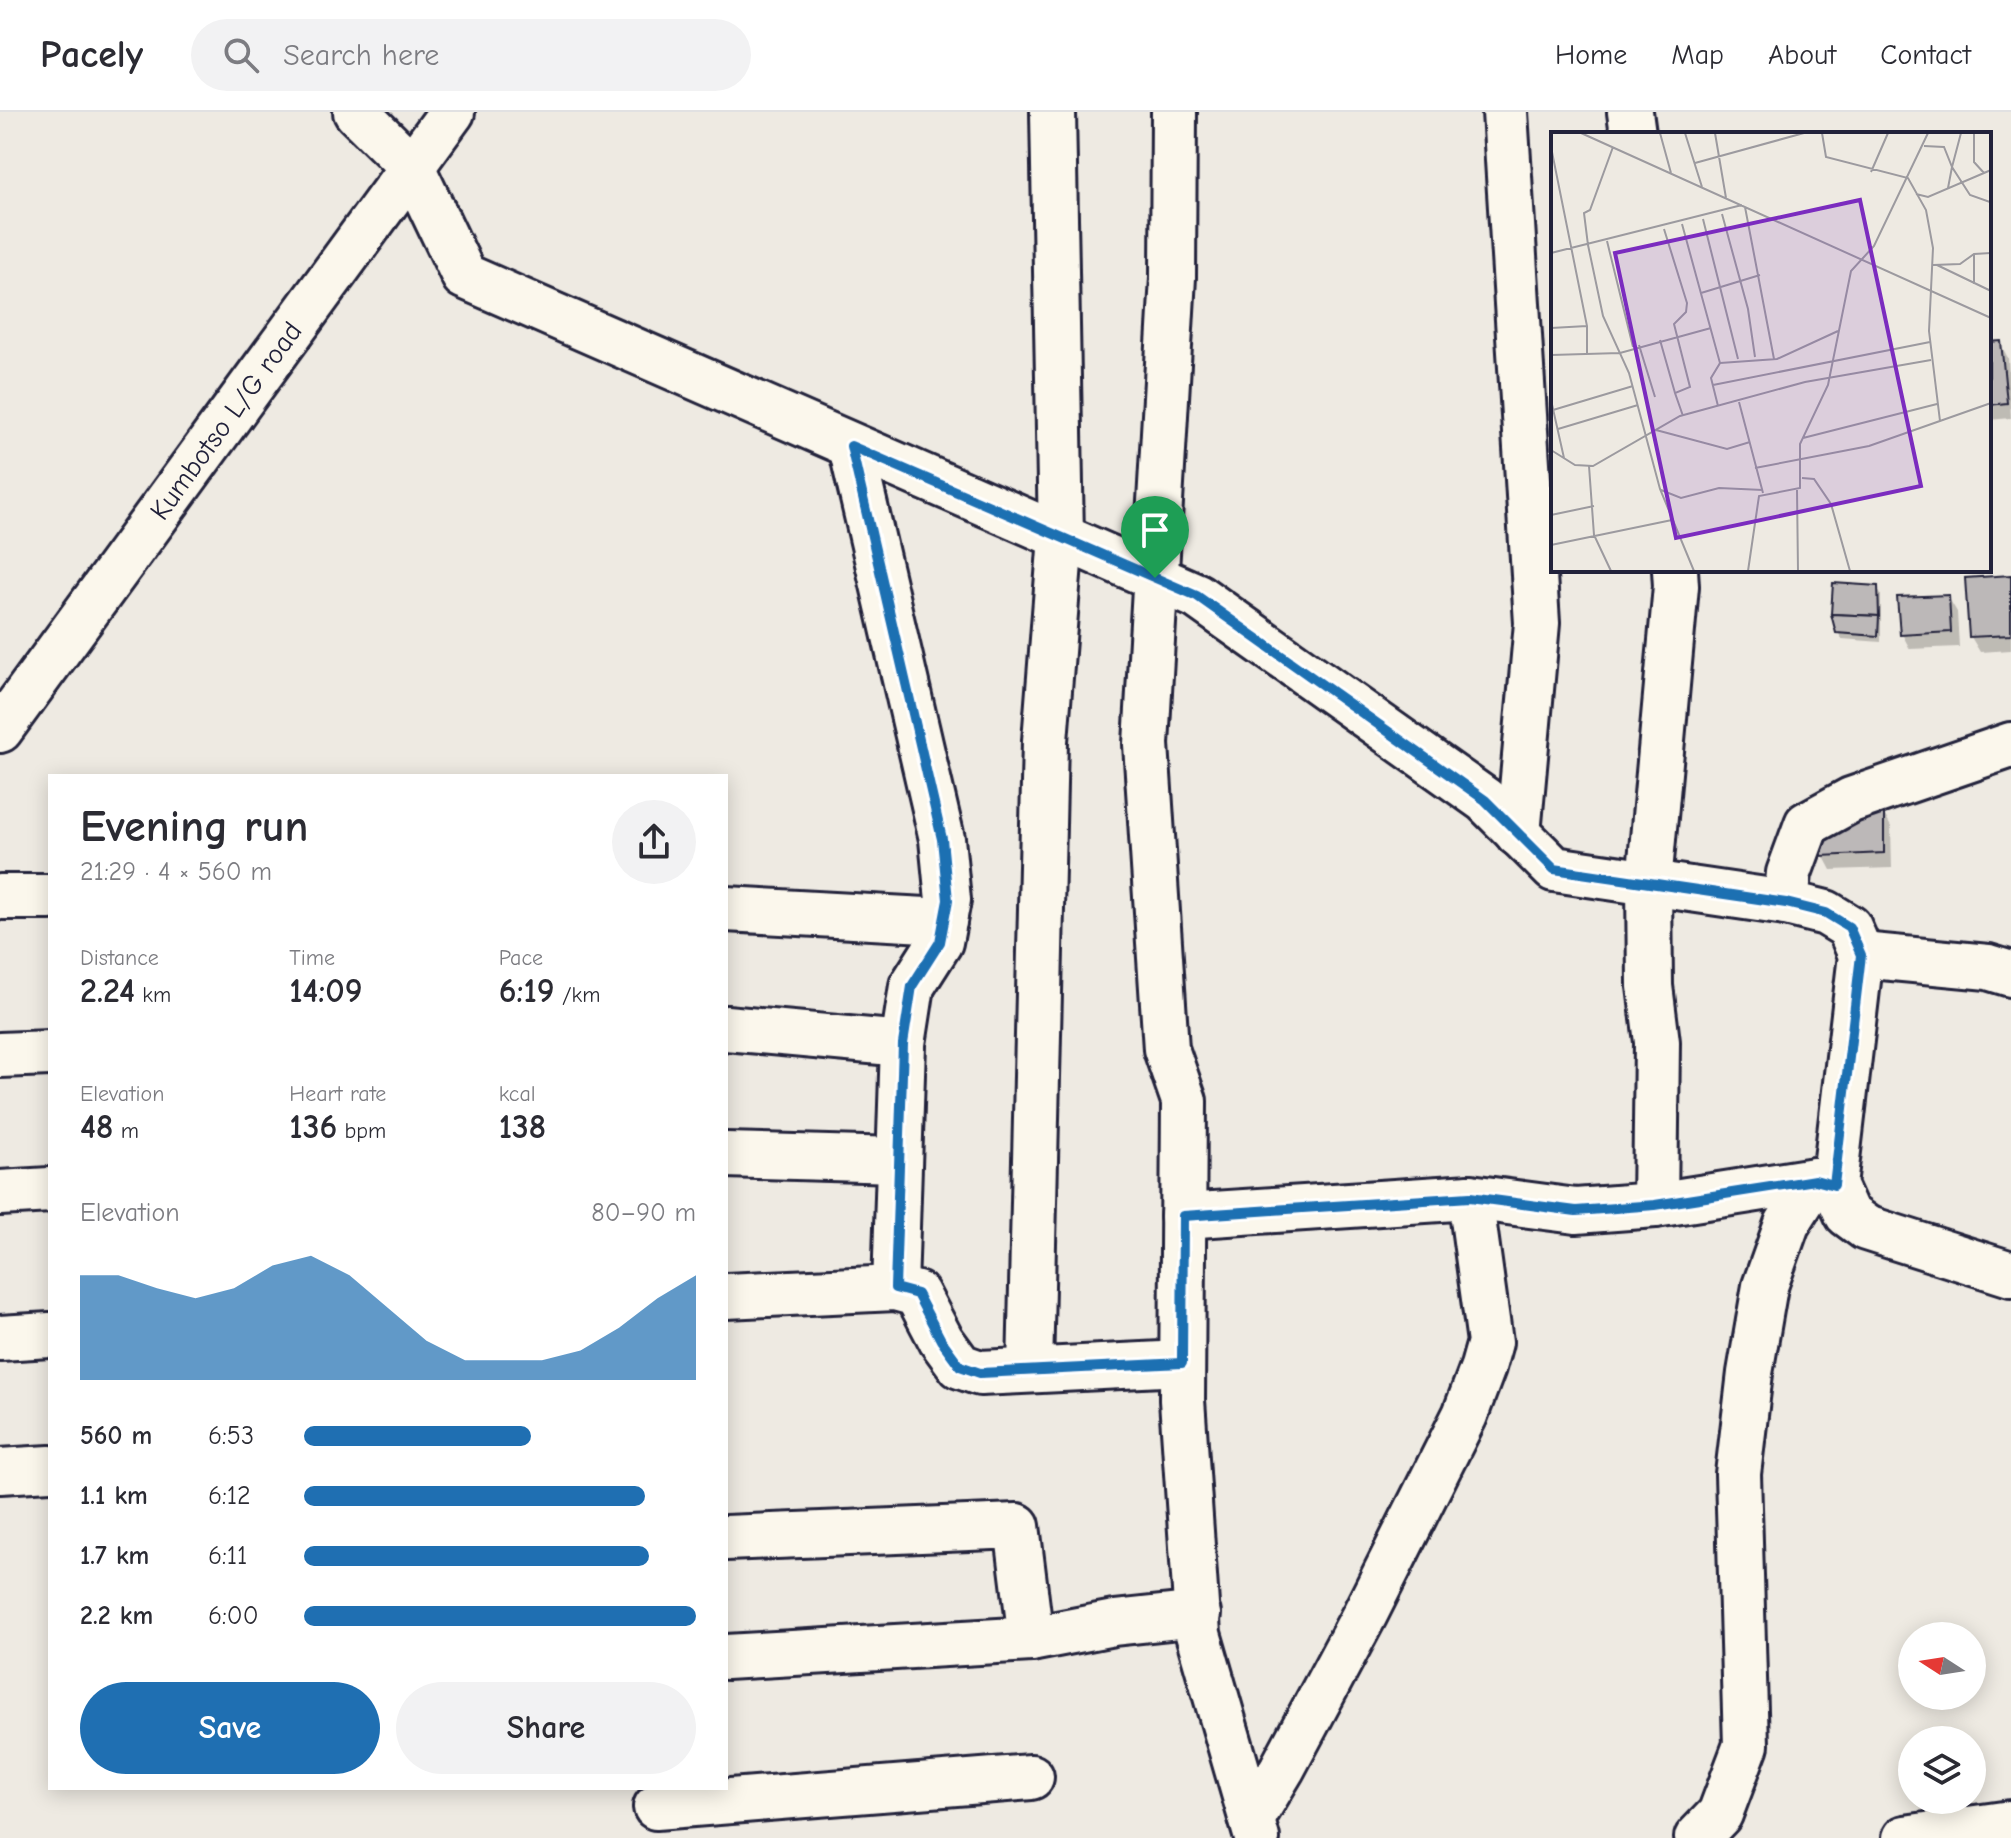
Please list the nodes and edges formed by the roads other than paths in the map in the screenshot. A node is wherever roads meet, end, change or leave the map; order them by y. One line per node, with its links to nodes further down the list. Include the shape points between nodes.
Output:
1 (356, 112): 8 (street)
2 (452, 112): 8 (street, Kumbotso L/G road)
3 (1053, 112): 10 (street)
4 (1174, 112): 12 (street, via 1173,277)
5 (1505, 112): 15 (street, via 1537,623)
6 (1630, 112): 7 (street)
7 (1633, 132)
8 (412, 167): 9 (street, via 464,276); 13 (street, Kumbotso L/G road)
9 (851, 446): 10 (street); 21 (street, via 942,839 948,900)
10 (1061, 537): 12 (street); 42 (street, via 1045,741)
11 (1675, 572): 16 (street)
12 (1155, 578): 15 (street, via 1210,605 1485,800); 35 (street, via 1146,744 1166,1049 1184,1101)
13 (0, 730)
14 (2011, 745): 19 (street, via 1851,800 1807,824 1789,873)
15 (1518, 834): 16 (street, via 1554,869)
16 (1649, 883): 19 (street); 34 (street, via 1650,986 1657,1042)
17 (0, 897): 18 (street)
18 (48, 897)
19 (1786, 903): 22 (street, via 1826,913 1849,927)
20 (728, 909): 21 (street)
21 (944, 921): 25 (street, via 940,942 912,986)
22 (1861, 955): 23 (street, via 1988,967); 30 (street)
23 (2011, 974)
24 (728, 1028): 25 (street)
25 (903, 1044): 29 (street)
26 (48, 1053): 27 (street)
27 (0, 1055)
28 (728, 1155): 29 (street)
29 (897, 1160): 37 (street)
30 (1825, 1183): 34 (street); 36 (street, via 1847,1214 1866,1228); 53 (street, via 1787,1224 1765,1286 1738,1474 1746,1745 1720,1814)
31 (48, 1190): 32 (street)
32 (0, 1193)
33 (1470, 1197): 34 (street, via 1576,1211); 35 (street); 52 (street, via 1490,1342 1483,1367 1465,1415)
34 (1655, 1205)
35 (1183, 1216): 41 (street)
36 (2011, 1274)
37 (895, 1288): 38 (street); 42 (street, via 917,1294 960,1366 980,1373)
38 (728, 1296)
39 (48, 1335): 40 (street)
40 (0, 1338)
41 (1182, 1363): 42 (street); 46 (street)
42 (1030, 1370)
43 (48, 1468): 44 (street)
44 (0, 1471)
45 (728, 1538): 47 (street, via 1017,1526)
46 (1198, 1614): 47 (street); 52 (street, via 1198,1634)
47 (1031, 1639): 48 (street)
48 (728, 1657)
49 (1031, 1777): 50 (street)
50 (658, 1811)
51 (2011, 1823): 54 (street)
52 (1254, 1828)
53 (1697, 1838)
54 (1905, 1838)

